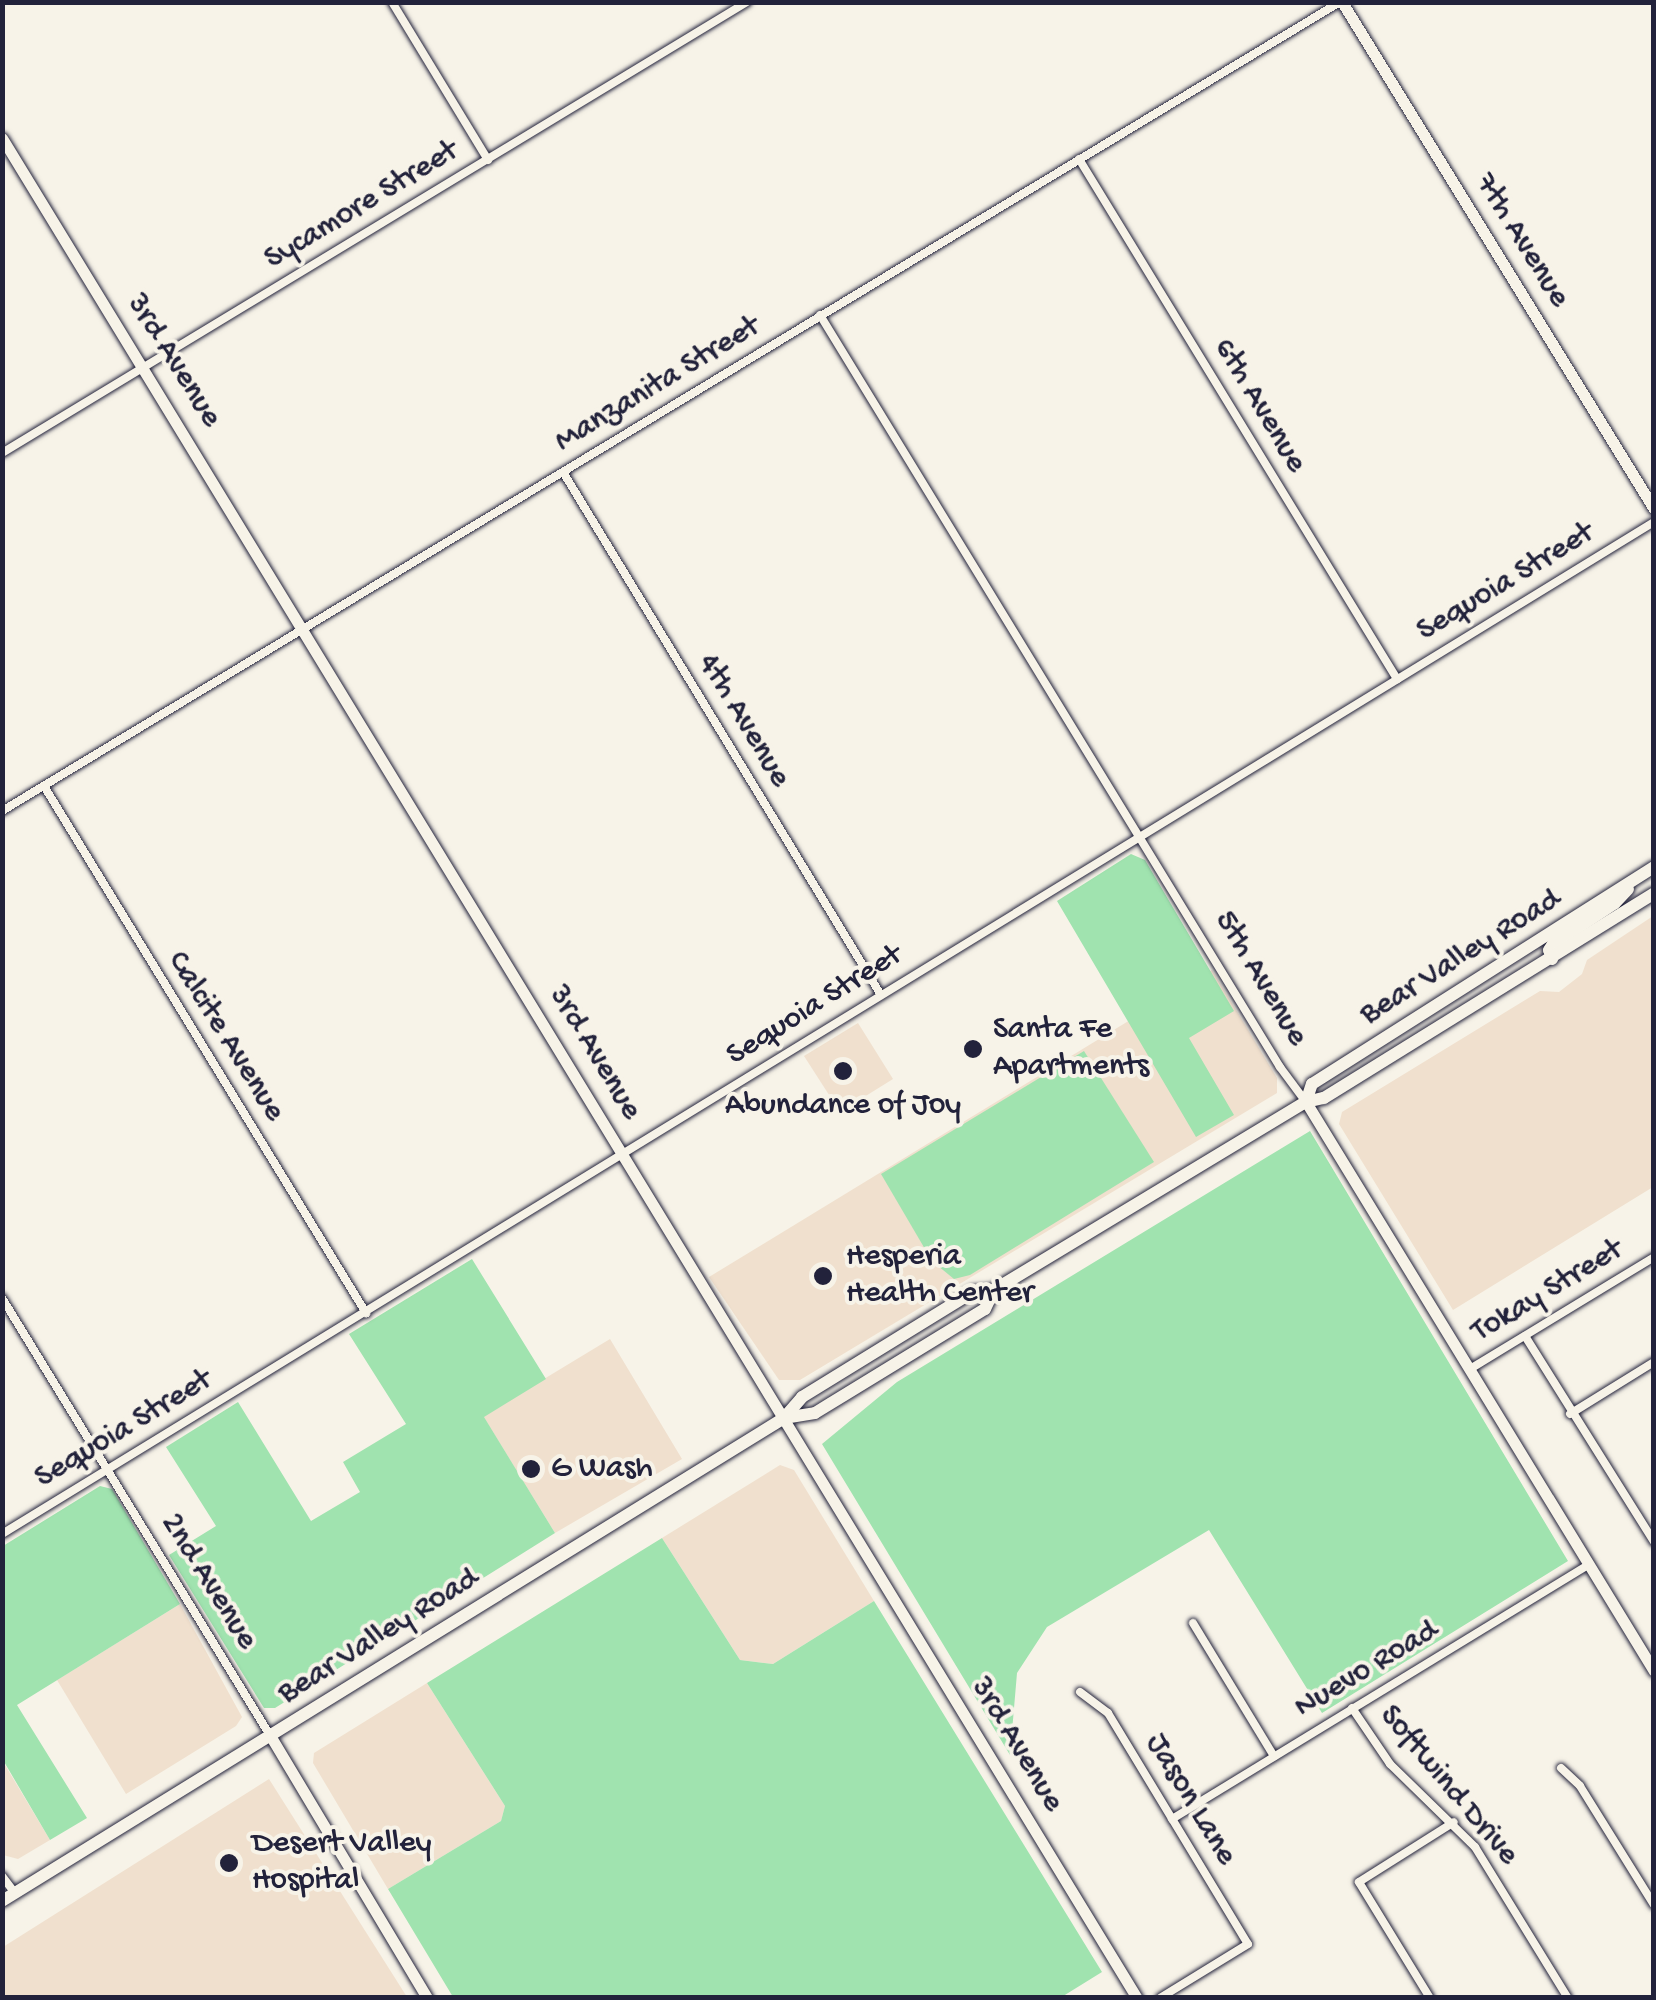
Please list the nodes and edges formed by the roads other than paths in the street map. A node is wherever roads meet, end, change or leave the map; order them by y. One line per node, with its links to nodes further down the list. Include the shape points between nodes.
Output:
1 (392, 2): 6 (street)
2 (747, 2): 6 (street, Sycamore Street)
3 (1341, 2): 5 (street, Manzanita Street); 11 (street, 7th Avenue)
4 (2, 138): 8 (street, 3rd Avenue)
5 (1080, 159): 7 (street, Manzanita Street); 14 (street, 6th Avenue)
6 (488, 160): 8 (street, Sycamore Street)
7 (820, 315): 10 (street, Manzanita Street); 17 (street, 5th Avenue)
8 (144, 366): 9 (street, Sycamore Street); 13 (street, 3rd Avenue)
9 (2, 453)
10 (563, 472): 13 (street, Manzanita Street); 22 (street, 4th Avenue)
11 (1654, 508)
12 (1654, 522): 14 (street, Sequoia Street)
13 (304, 628): 15 (street, Manzanita Street); 24 (street, 3rd Avenue)
14 (1396, 679): 17 (street, Sequoia Street)
15 (44, 786): 16 (street, Manzanita Street); 28 (street, Calcite Avenue)
16 (2, 811)
17 (1140, 836): 22 (street, Sequoia Street); 23 (street, 5th Avenue)
18 (1654, 868): 19 (main road, Bear Valley Road)
19 (1640, 876): 21 (main road, via 1616,903 1554,944); 23 (main road, Bear Valley Road, via 1312,1084)
20 (1654, 893): 21 (main road, Bear Valley Road)
21 (1552, 959): 23 (main road, Bear Valley Road, via 1324,1098)
22 (881, 994): 24 (street, Sequoia Street)
23 (1306, 1102): 26 (main road, Bear Valley Road); 31 (street, 5th Avenue)
24 (623, 1154): 28 (street, Sequoia Street); 33 (street, 3rd Avenue)
25 (1654, 1257): 29 (street, Tokay Street)
26 (994, 1290): 33 (main road, Bear Valley Road, via 973,1292 802,1397); 33 (main road, Bear Valley Road, via 985,1309 815,1414)
27 (2, 1298): 34 (street, 2nd Avenue)
28 (366, 1312): 34 (street, Sequoia Street)
29 (1524, 1336): 31 (street, Tokay Street); 32 (street)
30 (1654, 1362): 32 (street)
31 (1470, 1369): 37 (street, 5th Avenue)
32 (1570, 1414): 36 (street)
33 (784, 1418): 42 (main road, Bear Valley Road); 51 (street, 3rd Avenue)
34 (107, 1470): 35 (street, Sequoia Street); 42 (street, 2nd Avenue)
35 (2, 1534)
36 (1652, 1542)
37 (1588, 1564): 39 (street, 5th Avenue); 41 (street, Nuevo Road)
38 (1193, 1623): 43 (street)
39 (1654, 1671)
40 (1080, 1692): 45 (street, Jason Lane, via 1108,1712)
41 (1352, 1708): 43 (street, Nuevo Road); 46 (street, Softwind Drive, via 1390,1764)
42 (271, 1737): 48 (main road, Bear Valley Road); 50 (street, 2nd Avenue)
43 (1274, 1756): 45 (street, Nuevo Road)
44 (1561, 1768): 49 (street, via 1580,1786)
45 (1172, 1819): 52 (street, Jason Lane, via 1248,1944)
46 (1454, 1822): 53 (street, via 1359,1882); 54 (street, Softwind Drive)
47 (2, 1876): 48 (street)
48 (9, 1898)
49 (1654, 1905)
50 (428, 1998)
51 (1137, 1998)
52 (1160, 1998)
53 (1430, 1998)
54 (1568, 1998)

